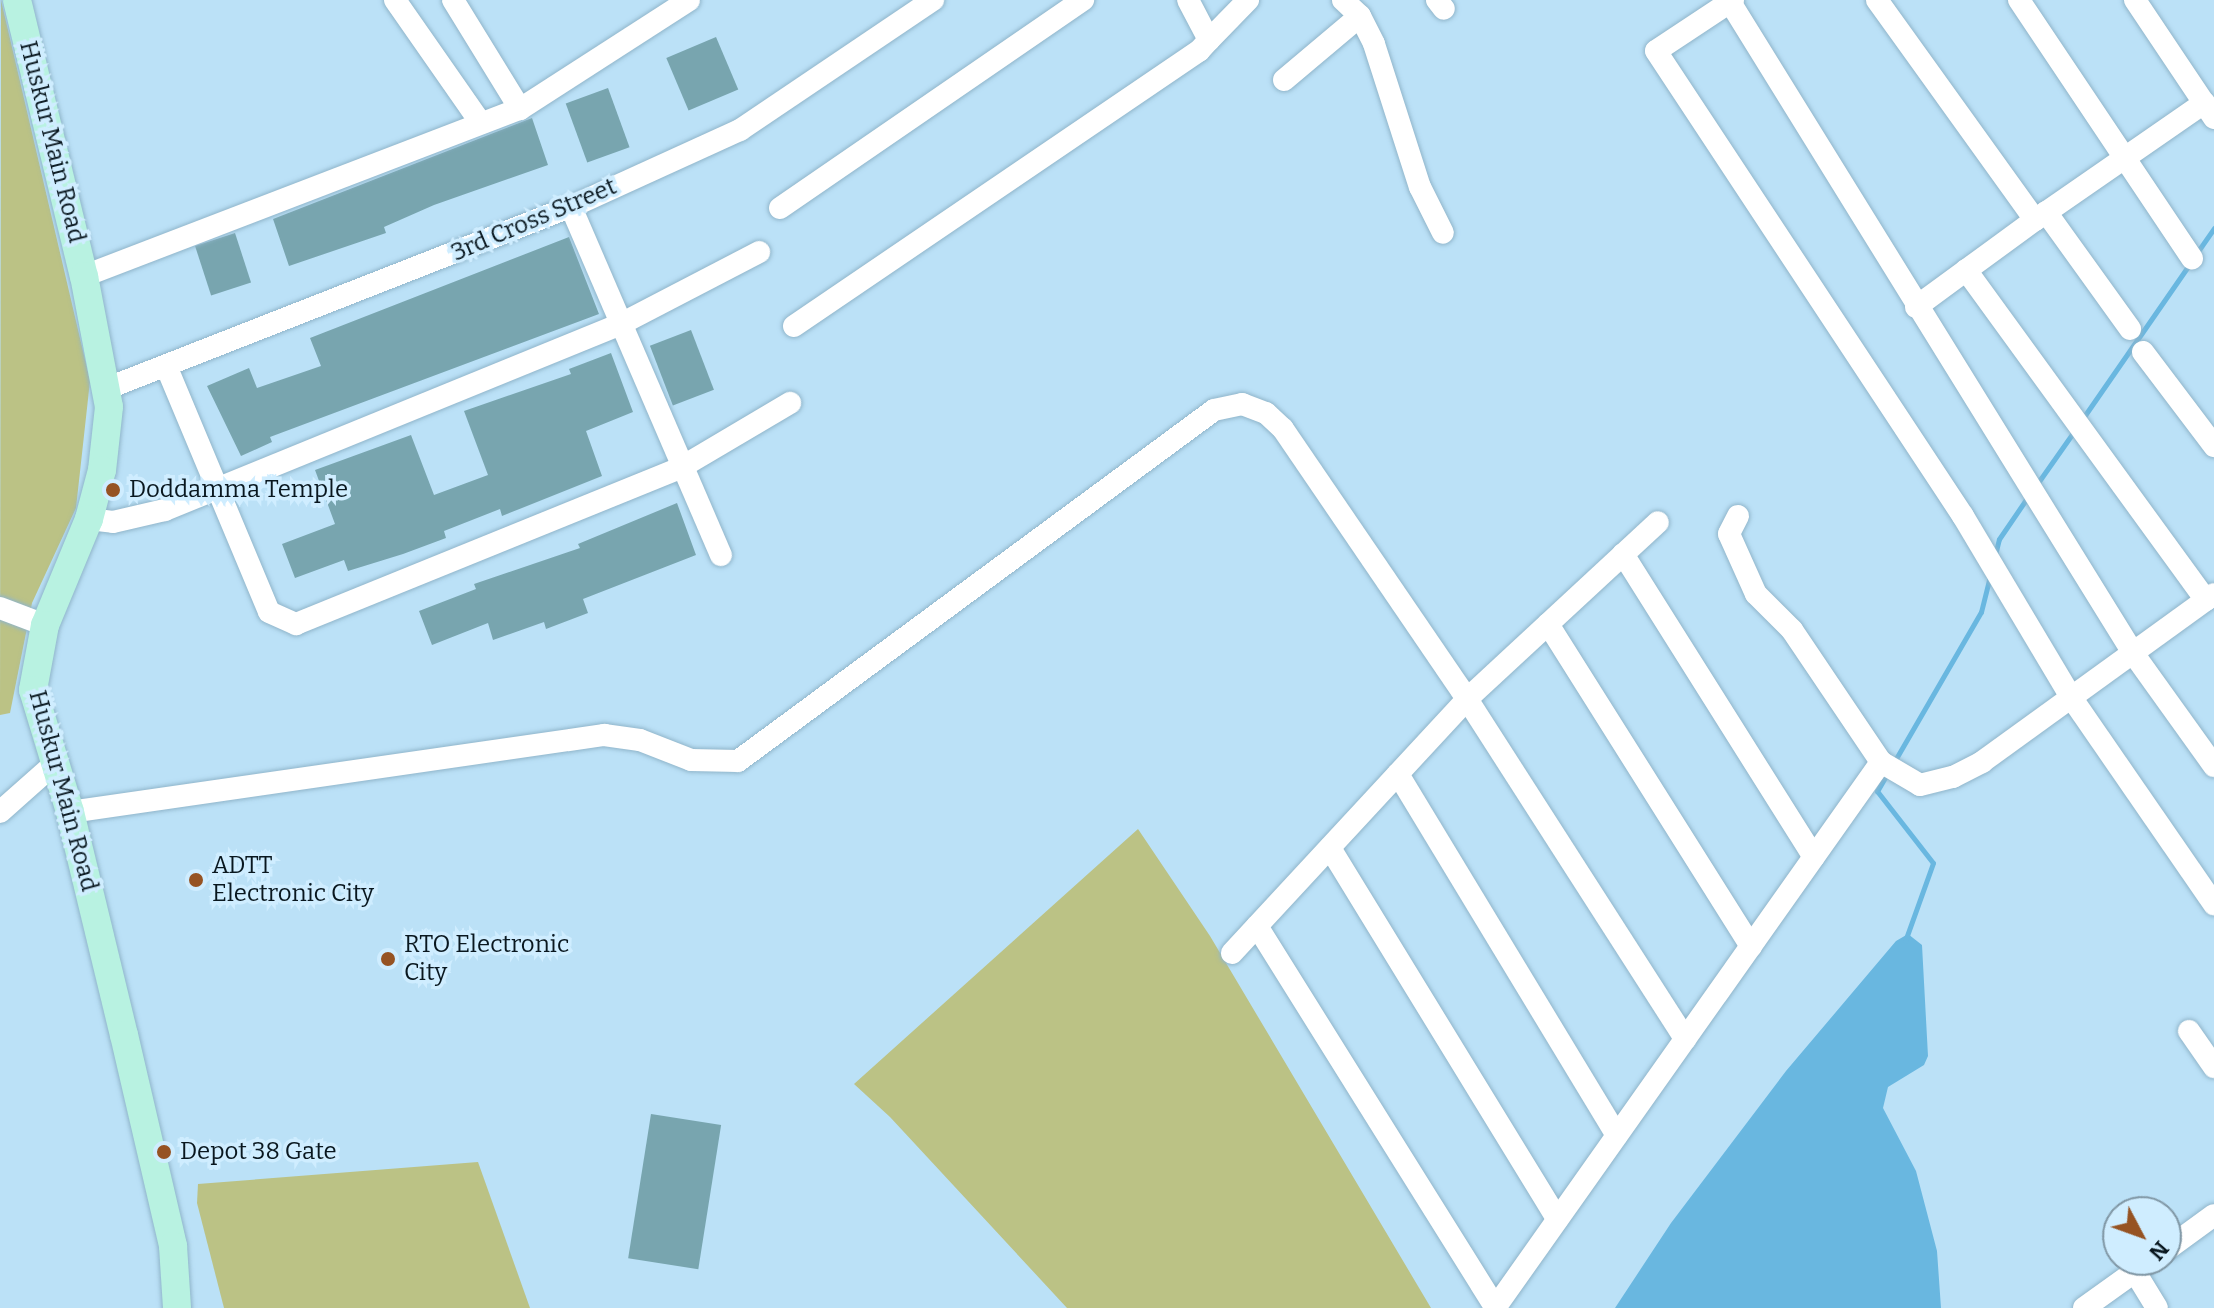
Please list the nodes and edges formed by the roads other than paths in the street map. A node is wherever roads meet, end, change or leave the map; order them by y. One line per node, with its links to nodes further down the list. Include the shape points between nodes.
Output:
1 (17, 0): 28 (main road, Huskur Main Road)
2 (395, 0): 19 (street)
3 (453, 0): 17 (street)
4 (689, 0): 17 (street)
5 (933, 0): 21 (street, 3rd Cross Street, via 740,130)
6 (1083, 0): 22 (street)
7 (1188, 0): 15 (street)
8 (1248, 0): 15 (street)
9 (1343, 0): 14 (street)
10 (1877, 0): 23 (street)
11 (2019, 0): 20 (street)
12 (2135, 0): 18 (street)
13 (1731, 1): 29 (street); 50 (street, via 1656,51 1963,516)
14 (1360, 16): 16 (street); 24 (street, via 1420,187)
15 (1209, 40): 31 (street)
16 (1284, 80)
17 (520, 109): 19 (street)
18 (2209, 110): 20 (street)
19 (480, 122): 28 (street)
20 (2125, 155): 23 (street); 26 (street)
21 (571, 207): 30 (street); 34 (street, 3rd Cross Street)
22 (780, 208)
23 (2041, 216): 27 (street); 32 (street)
24 (1443, 233)
25 (759, 252): 30 (street)
26 (2192, 258)
27 (1966, 270): 29 (street); 45 (street)
28 (84, 276): 35 (main road, Huskur Main Road)
29 (1916, 307): 49 (street)
30 (619, 325): 38 (street); 39 (street)
31 (794, 326)
32 (2130, 329)
33 (2143, 352): 37 (street)
34 (167, 368): 35 (street, 3rd Cross Street); 39 (street)
35 (108, 388): 41 (main road, Huskur Main Road, via 102,470)
36 (790, 403): 38 (street)
37 (2214, 446)
38 (680, 468): 39 (street, via 296,624 269,612); 44 (street)
39 (217, 488): 41 (street, via 165,510 113,522)
40 (1738, 516): 52 (street, via 1729,534 1756,594 1792,630)
41 (89, 519): 48 (main road, Huskur Main Road)
42 (1658, 522): 43 (street)
43 (1623, 554): 47 (street); 59 (street)
44 (721, 555)
45 (2210, 597): 49 (street)
46 (0, 608): 48 (street)
47 (1548, 624): 51 (street); 62 (street)
48 (45, 625): 53 (main road, Huskur Main Road, via 33,690)
49 (2133, 653): 50 (street); 54 (street)
50 (2071, 697): 52 (street, via 1953,777 1920,785); 60 (street)
51 (1467, 699): 55 (street); 57 (street, via 1283,429 1266,413 1242,404 1214,410 738,761 691,760 640,740 604,735); 65 (street)
52 (1881, 762): 59 (street)
53 (53, 765): 56 (street); 57 (main road, Huskur Main Road)
54 (2214, 766)
55 (1398, 774): 58 (street); 67 (street)
56 (0, 812)
57 (70, 812): 73 (main road, Huskur Main Road, via 173,1246)
58 (1330, 848): 61 (street); 69 (street)
59 (1814, 857): 62 (street)
60 (2214, 904)
61 (1257, 926): 63 (street); 74 (street)
62 (1751, 946): 65 (street)
63 (1232, 953)
64 (2189, 1031): 66 (street)
65 (1685, 1039): 67 (street)
66 (2214, 1067)
67 (1617, 1135): 69 (street)
68 (2214, 1215): 70 (street)
69 (1557, 1219): 74 (street)
70 (2182, 1238)
71 (2129, 1276): 75 (street)
72 (2146, 1276): 76 (street)
73 (177, 1308)
74 (1495, 1308)
75 (2084, 1308)
76 (2157, 1308)

